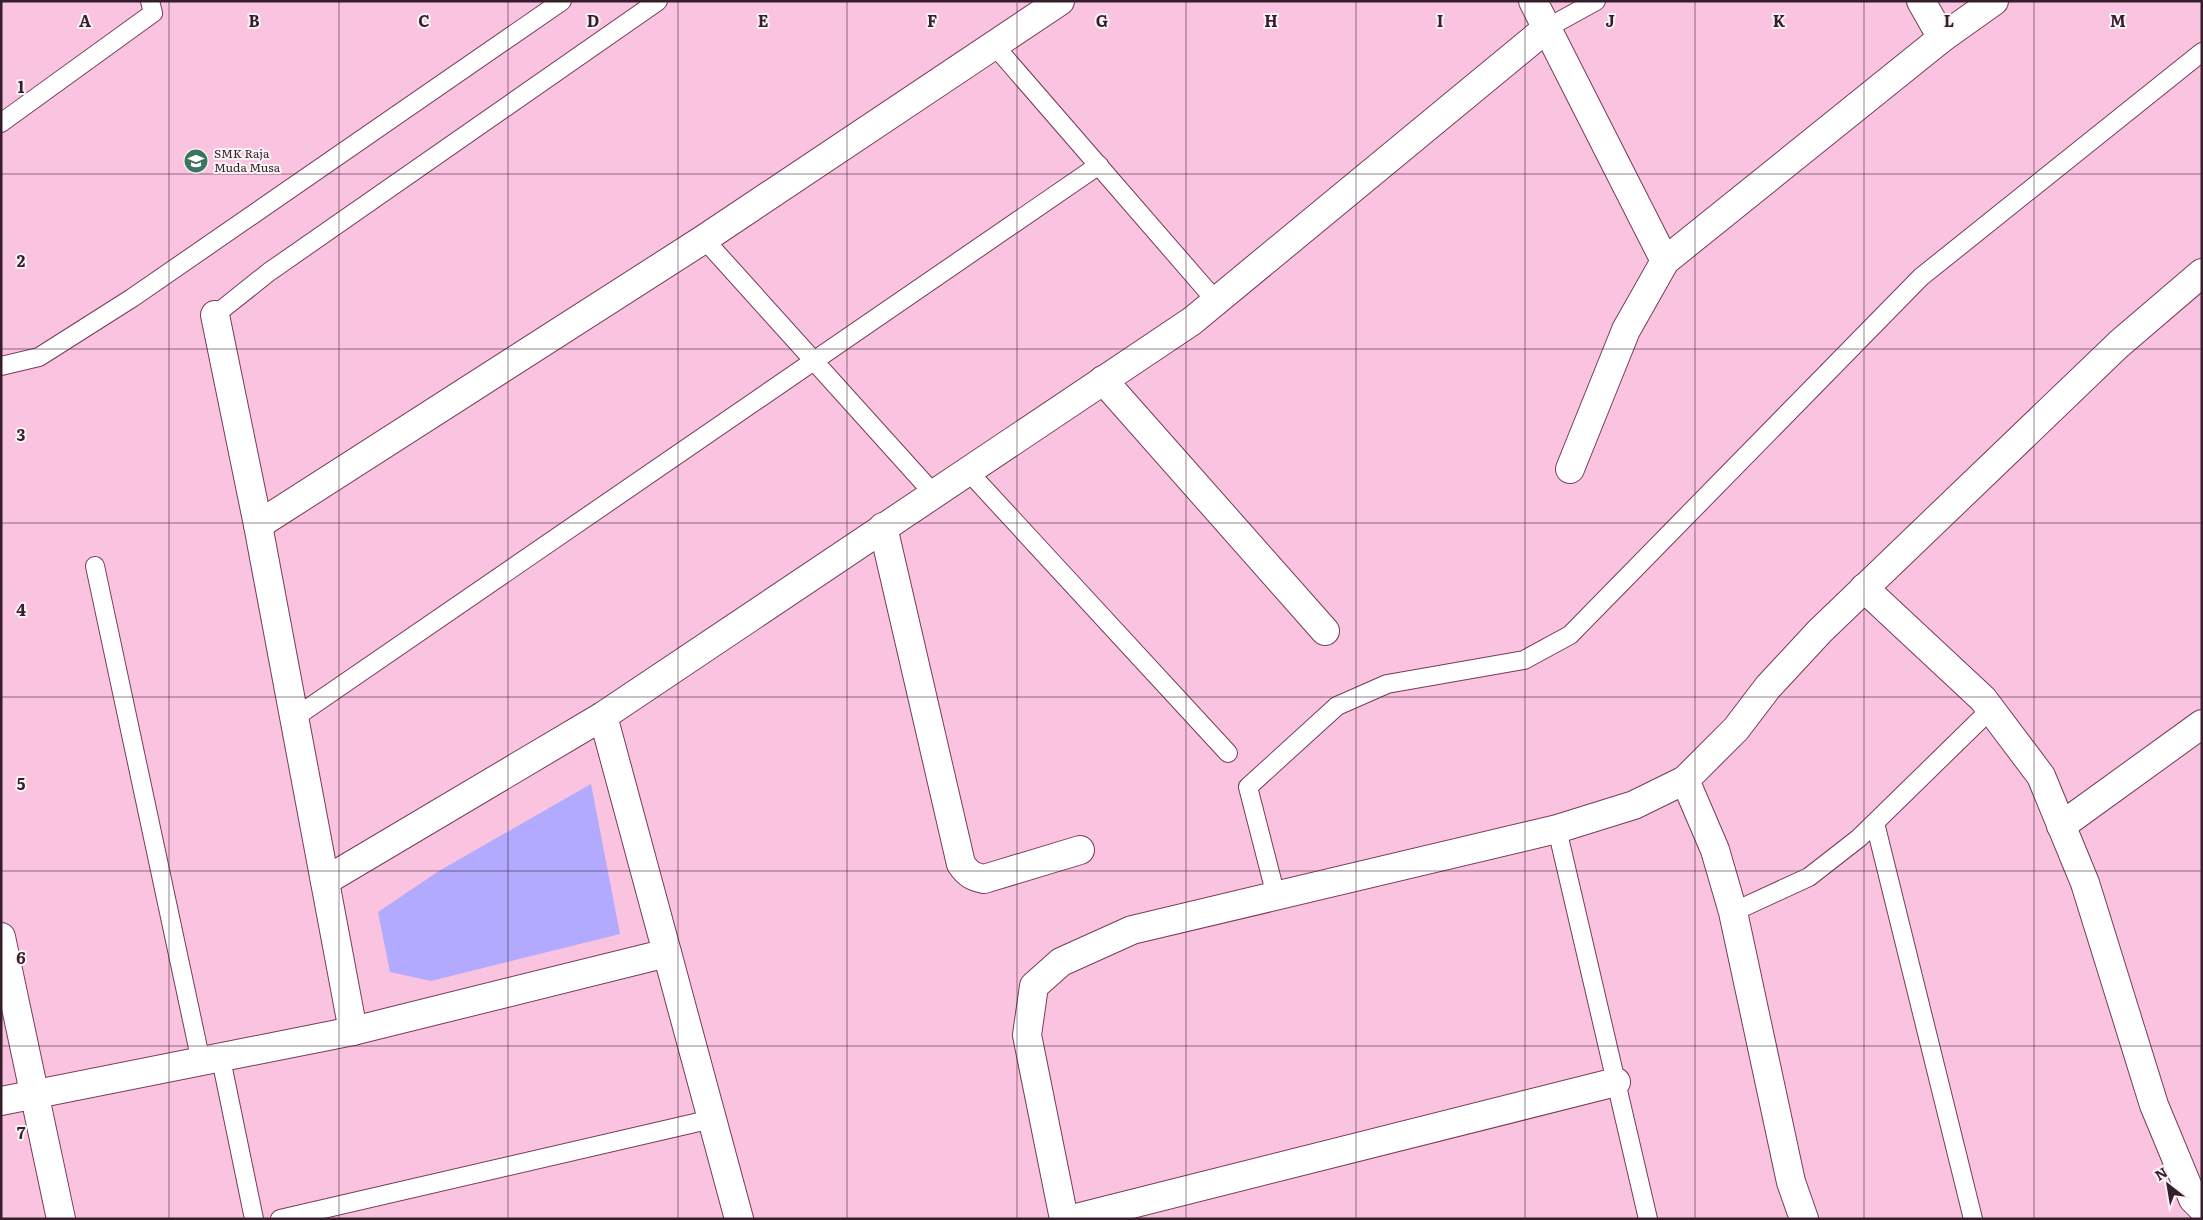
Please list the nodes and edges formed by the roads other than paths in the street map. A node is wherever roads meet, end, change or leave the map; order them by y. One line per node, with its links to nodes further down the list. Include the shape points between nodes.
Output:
1 (150, 1): 13 (lane, via 153,13)
2 (562, 1): 21 (lane, via 132,298 39,357)
3 (658, 1): 19 (lane, via 269,272)
4 (1060, 1): 11 (street)
5 (1533, 1): 9 (street)
6 (1596, 1): 9 (lane)
7 (1921, 1): 10 (street)
8 (1994, 1): 10 (street)
9 (1547, 28): 16 (street); 18 (street)
10 (1942, 38): 16 (street)
11 (994, 45): 14 (lane); 15 (street)
12 (2202, 52): 42 (lane, via 1921,277 1570,635 1524,660 1387,684 1337,706 1248,786)
13 (1, 123)
14 (1099, 165): 18 (lane); 20 (lane)
15 (704, 239): 20 (lane); 26 (street)
16 (1665, 261): 23 (street, via 1626,330)
17 (2202, 272): 29 (street, via 2119,344)
18 (1216, 301): 22 (street, via 1192,321)
19 (215, 315): 26 (street)
20 (813, 360): 25 (lane); 33 (lane)
21 (1, 366)
22 (1103, 380): 24 (street); 30 (street)
23 (1570, 469)
24 (967, 470): 25 (street); 35 (lane)
25 (933, 493): 27 (street)
26 (258, 525): 33 (street)
27 (883, 527): 32 (street); 40 (street, via 961,864 974,877 984,879)
28 (95, 566): 47 (lane)
29 (1864, 588): 31 (street); 36 (street, via 1768,686 1736,729)
30 (1325, 631)
31 (1991, 710): 37 (lane); 38 (street, via 2040,776)
32 (603, 716): 41 (street); 45 (street)
33 (294, 718): 41 (street)
34 (2202, 724): 38 (street)
35 (1228, 753)
36 (1685, 780): 39 (street, via 1634,805); 43 (street, via 1715,850)
37 (1874, 823): 43 (lane, via 1810,878); 61 (lane)
38 (2061, 826): 52 (street, via 2085,883 2154,1106 2194,1199)
39 (1557, 829): 42 (street); 48 (lane)
40 (1080, 850)
41 (325, 881): 46 (street)
42 (1276, 896): 57 (street, via 1132,930 1062,962 1034,986 1027,1035)
43 (1734, 912): 60 (street, via 1791,1182)
44 (1, 937): 49 (street)
45 (667, 953): 46 (street); 51 (street)
46 (353, 1031): 47 (street)
47 (211, 1061): 49 (street); 54 (lane)
48 (1616, 1082): 58 (street); 59 (lane)
49 (35, 1095): 50 (street); 53 (street)
50 (1, 1101)
51 (712, 1119): 55 (lane); 56 (street)
52 (2202, 1208)
53 (61, 1219)
54 (254, 1219)
55 (280, 1219)
56 (739, 1219)
57 (1064, 1219)
58 (1072, 1219)
59 (1648, 1219)
60 (1804, 1219)
61 (1973, 1219)

